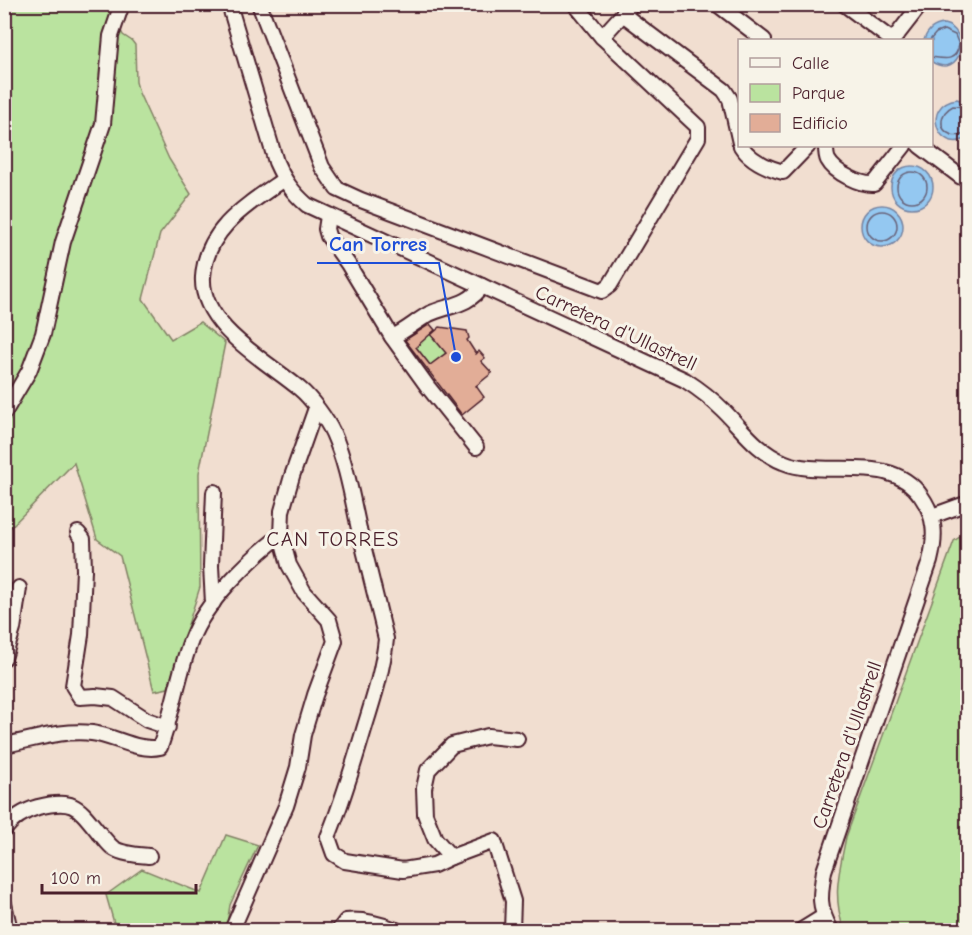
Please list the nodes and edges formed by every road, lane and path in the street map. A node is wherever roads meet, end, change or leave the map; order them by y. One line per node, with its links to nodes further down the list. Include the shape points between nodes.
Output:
1 (122, 4): 25 (street, via 111,36 103,124 63,242 43,334)
2 (229, 4): 20 (street, Carretera d'Ullastrell)
3 (259, 4): 9 (street, via 322,167 337,189 602,291 610,285 700,132)
4 (575, 4): 9 (street)
5 (717, 4): 10 (street)
6 (844, 4): 11 (street)
7 (921, 4): 12 (street)
8 (628, 10): 9 (street); 13 (street, via 724,90 730,99)
9 (602, 37)
10 (763, 39)
11 (892, 39)
12 (894, 39)
13 (738, 135)
14 (742, 147): 15 (street, via 769,169 783,172)
15 (807, 147)
16 (826, 147): 17 (street, via 828,160 843,175 865,185 874,184)
17 (903, 147)
18 (921, 147): 19 (street)
19 (961, 177)
20 (283, 180): 21 (street, Carretera d'Ullastrell, via 307,205); 24 (street, via 218,232 204,264 205,298 219,321 237,339 301,390)
21 (328, 216): 22 (street, Carretera d'Ullastrell); 23 (street, via 328,236)
22 (482, 286): 23 (street, via 459,305 432,313); 29 (street, Carretera d'Ullastrell, via 685,380 705,393 757,445 784,463 871,470 902,478 918,492)
23 (392, 337): 26 (street)
24 (316, 408): 31 (street, via 282,511); 40 (street, via 332,431 350,486 386,639 369,716 328,837 330,846 345,861 404,870 434,865)
25 (4, 413)
26 (476, 447)
27 (214, 492): 33 (street)
28 (968, 503): 29 (street)
29 (932, 516): 42 (street, Carretera d'Ullastrell, via 934,544 930,561 824,871 820,896)
30 (78, 533): 35 (street, via 83,539 83,599 74,686 80,697 113,698 147,720)
31 (281, 535): 33 (street); 44 (street, via 288,565 304,592 329,620 334,641 309,715 286,806)
32 (19, 588): 34 (street)
33 (213, 603): 35 (street, via 191,639)
34 (4, 658)
35 (168, 728): 37 (street, via 160,747 150,749 93,733 67,732)
36 (517, 739): 40 (street, via 488,736 452,745 428,770 425,814 435,839)
37 (4, 745)
38 (4, 830): 39 (street, via 11,820 30,809 70,803 113,848)
39 (149, 856)
40 (451, 857): 47 (street, via 494,841 513,901)
41 (4, 904): 43 (street)
42 (823, 917): 48 (street); 49 (street, Carretera d'Ullastrell)
43 (10, 930)
44 (232, 930)
45 (339, 930): 46 (street, via 346,921 356,920)
46 (396, 930)
47 (512, 930)
48 (802, 930)
49 (831, 930)

